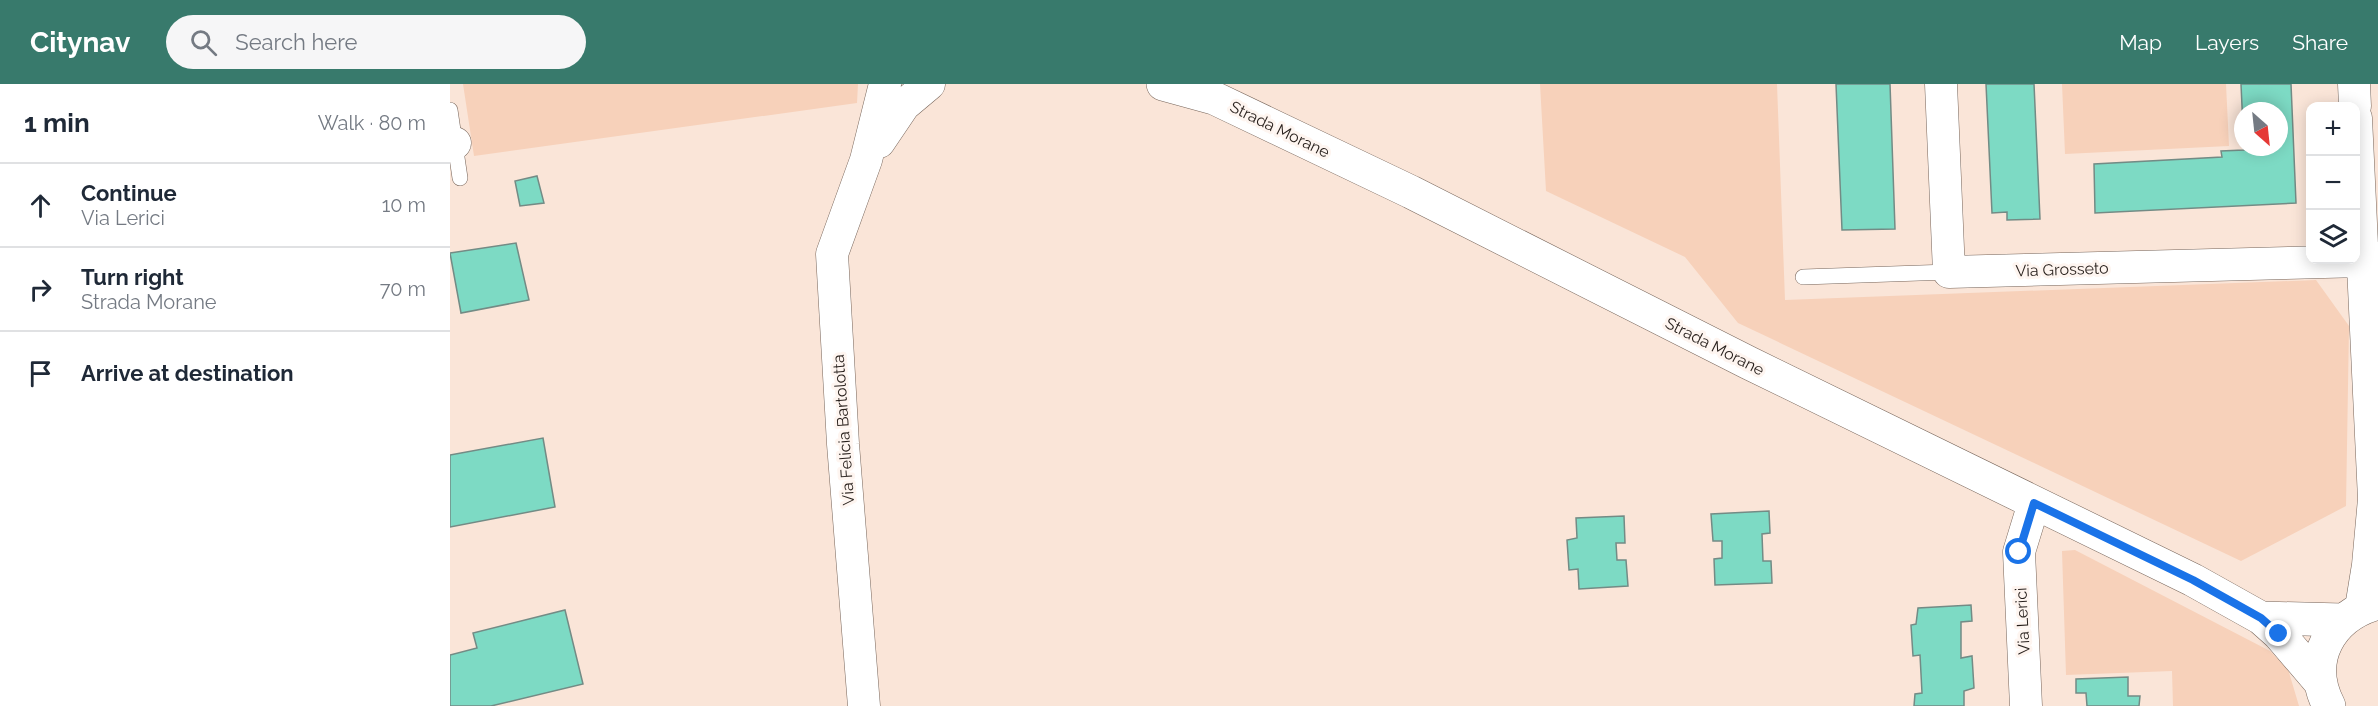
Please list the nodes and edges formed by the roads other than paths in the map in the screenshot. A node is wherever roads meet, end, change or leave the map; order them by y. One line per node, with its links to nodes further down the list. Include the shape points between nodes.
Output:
1 (885, 84): 10 (street, Via Felicia Bartolotta)
2 (929, 84): 10 (street, Via Felicia Bartolotta, via 904,105)
3 (1163, 84): 15 (street, Strada Morane, via 1215,98 1412,192)
4 (1941, 84): 13 (street)
5 (2354, 84): 6 (street)
6 (2355, 102)
7 (450, 110): 8 (lane)
8 (452, 143): 11 (lane)
9 (2360, 156): 12 (street)
10 (866, 160): 20 (street, Via Felicia Bartolotta, via 832,254)
11 (460, 178)
12 (2373, 263): 13 (street, Via Grosseto); 16 (street)
13 (1949, 273): 14 (lane)
14 (1803, 277)
15 (2034, 503): 18 (street, Strada Morane, via 2193,580); 21 (street, Via Lerici, via 2019,552)
16 (2376, 506): 17 (street)
17 (2360, 610): 18 (street, Strada Morane); 19 (street, via 2328,638 2320,659)
18 (2261, 618): 19 (street, Strada Morane, via 2279,634)
19 (2325, 694)
20 (864, 706)
21 (2026, 706)

